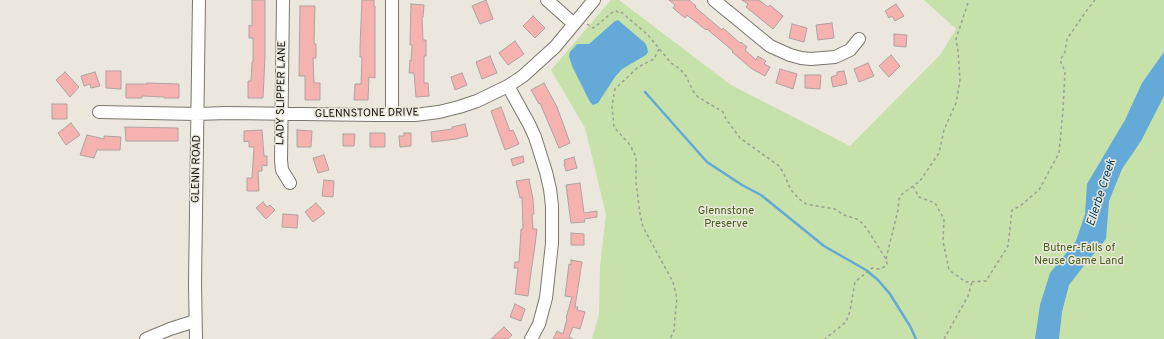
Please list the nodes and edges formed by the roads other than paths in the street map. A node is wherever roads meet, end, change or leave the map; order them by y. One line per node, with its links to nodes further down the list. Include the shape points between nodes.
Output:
1 (199, 0): 11 (street, GLENN ROAD)
2 (283, 0): 12 (street, LADY SLIPPER LANE)
3 (392, 0): 13 (street)
4 (547, 0): 7 (street)
5 (594, 0): 7 (street, GLENNSTONE DRIVE)
6 (714, 0): 8 (street, via 770,46 801,58 835,57 850,50)
7 (579, 23): 9 (street, GLENNSTONE DRIVE, via 523,76)
8 (859, 39)
9 (508, 86): 13 (street, GLENNSTONE DRIVE, via 459,107 416,115); 18 (street, via 541,152 552,206 552,244 546,298 539,324)
10 (99, 112): 11 (street, GLENNSTONE DRIVE)
11 (197, 114): 12 (street, GLENNSTONE DRIVE); 15 (street, GLENN ROAD)
12 (282, 114): 13 (street, GLENNSTONE DRIVE); 14 (street, LADY SLIPPER LANE, via 282,170)
13 (392, 115)
14 (290, 183)
15 (196, 321): 16 (street); 17 (street, GLENN ROAD)
16 (146, 339)
17 (196, 339)
18 (530, 339)

